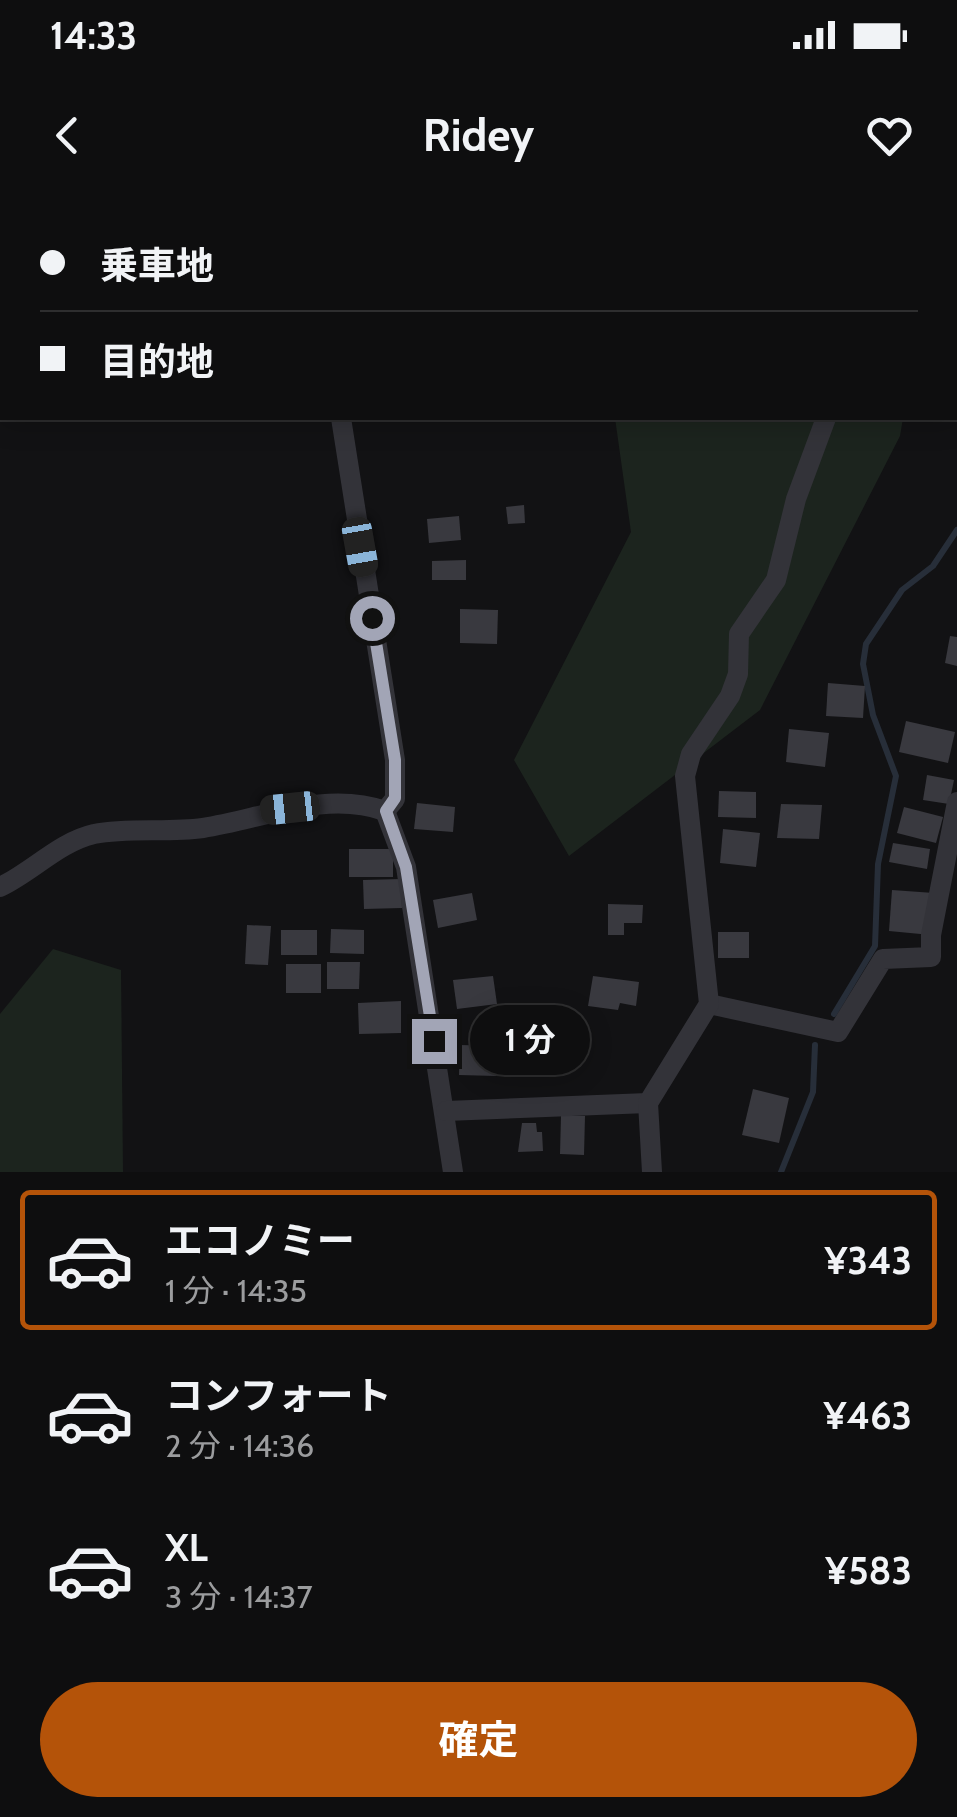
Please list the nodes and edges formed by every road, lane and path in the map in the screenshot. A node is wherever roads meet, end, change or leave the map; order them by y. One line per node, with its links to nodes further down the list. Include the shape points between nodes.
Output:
1 (342, 420): 4 (street, via 395,760 395,798)
2 (825, 420): 6 (street, via 776,580 739,634 730,696 691,754 686,776)
3 (957, 802): 6 (street, via 931,957 883,959 838,1032)
4 (386, 811): 5 (street, via 316,806 264,811 205,828 94,834); 8 (street, via 406,867)
5 (0, 886)
6 (710, 1004): 7 (street)
7 (648, 1103): 8 (street); 10 (street)
8 (446, 1111): 9 (street)
9 (454, 1172)
10 (652, 1172)

